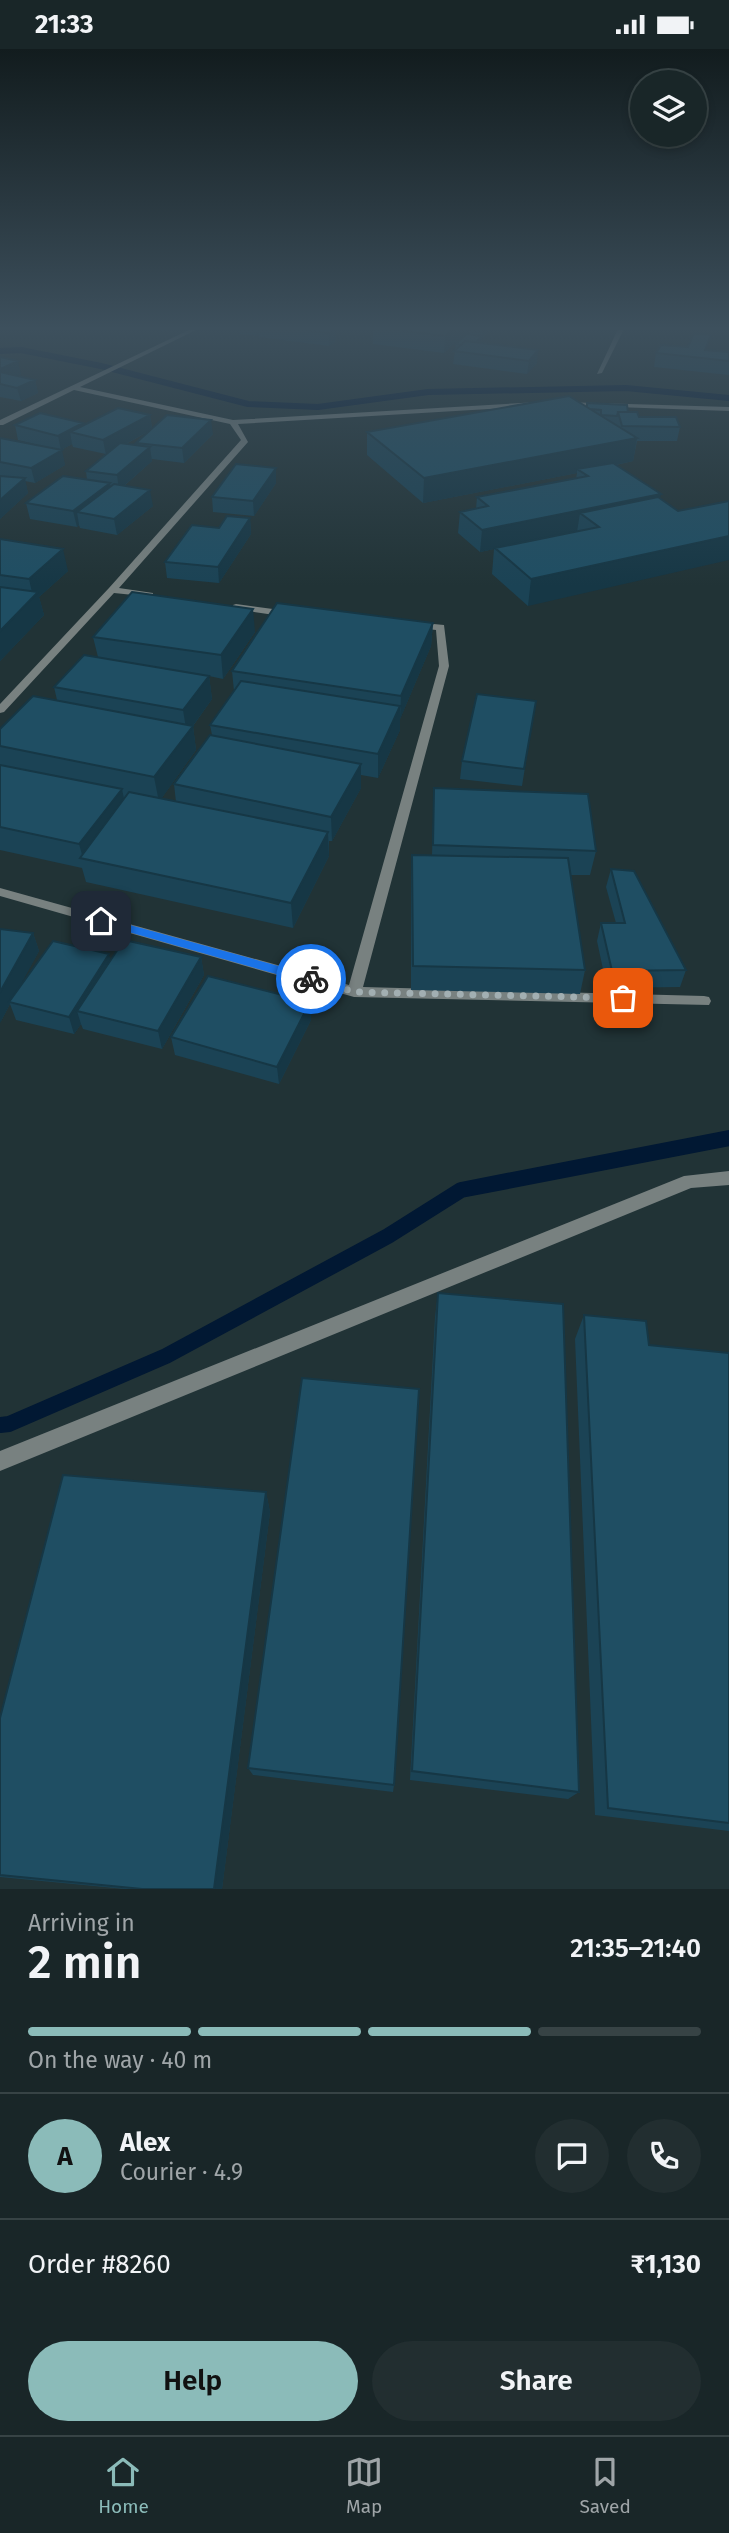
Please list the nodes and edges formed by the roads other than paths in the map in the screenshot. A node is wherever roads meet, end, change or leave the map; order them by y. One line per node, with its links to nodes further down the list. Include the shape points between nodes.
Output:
1 (16, 415): 5 (street)
2 (200, 415): 4 (street)
3 (355, 415): 4 (street)
4 (233, 422): 6 (street, via 245,440)
5 (0, 423)
6 (112, 590): 7 (street); 11 (street)
7 (166, 597)
8 (219, 605): 9 (street)
9 (300, 615)
10 (403, 624): 13 (street, via 441,627 444,666)
11 (0, 710)
12 (0, 892): 13 (street)
13 (355, 992): 14 (street)
14 (704, 1000)
15 (729, 1178): 16 (street, via 690,1181)
16 (0, 1461)

